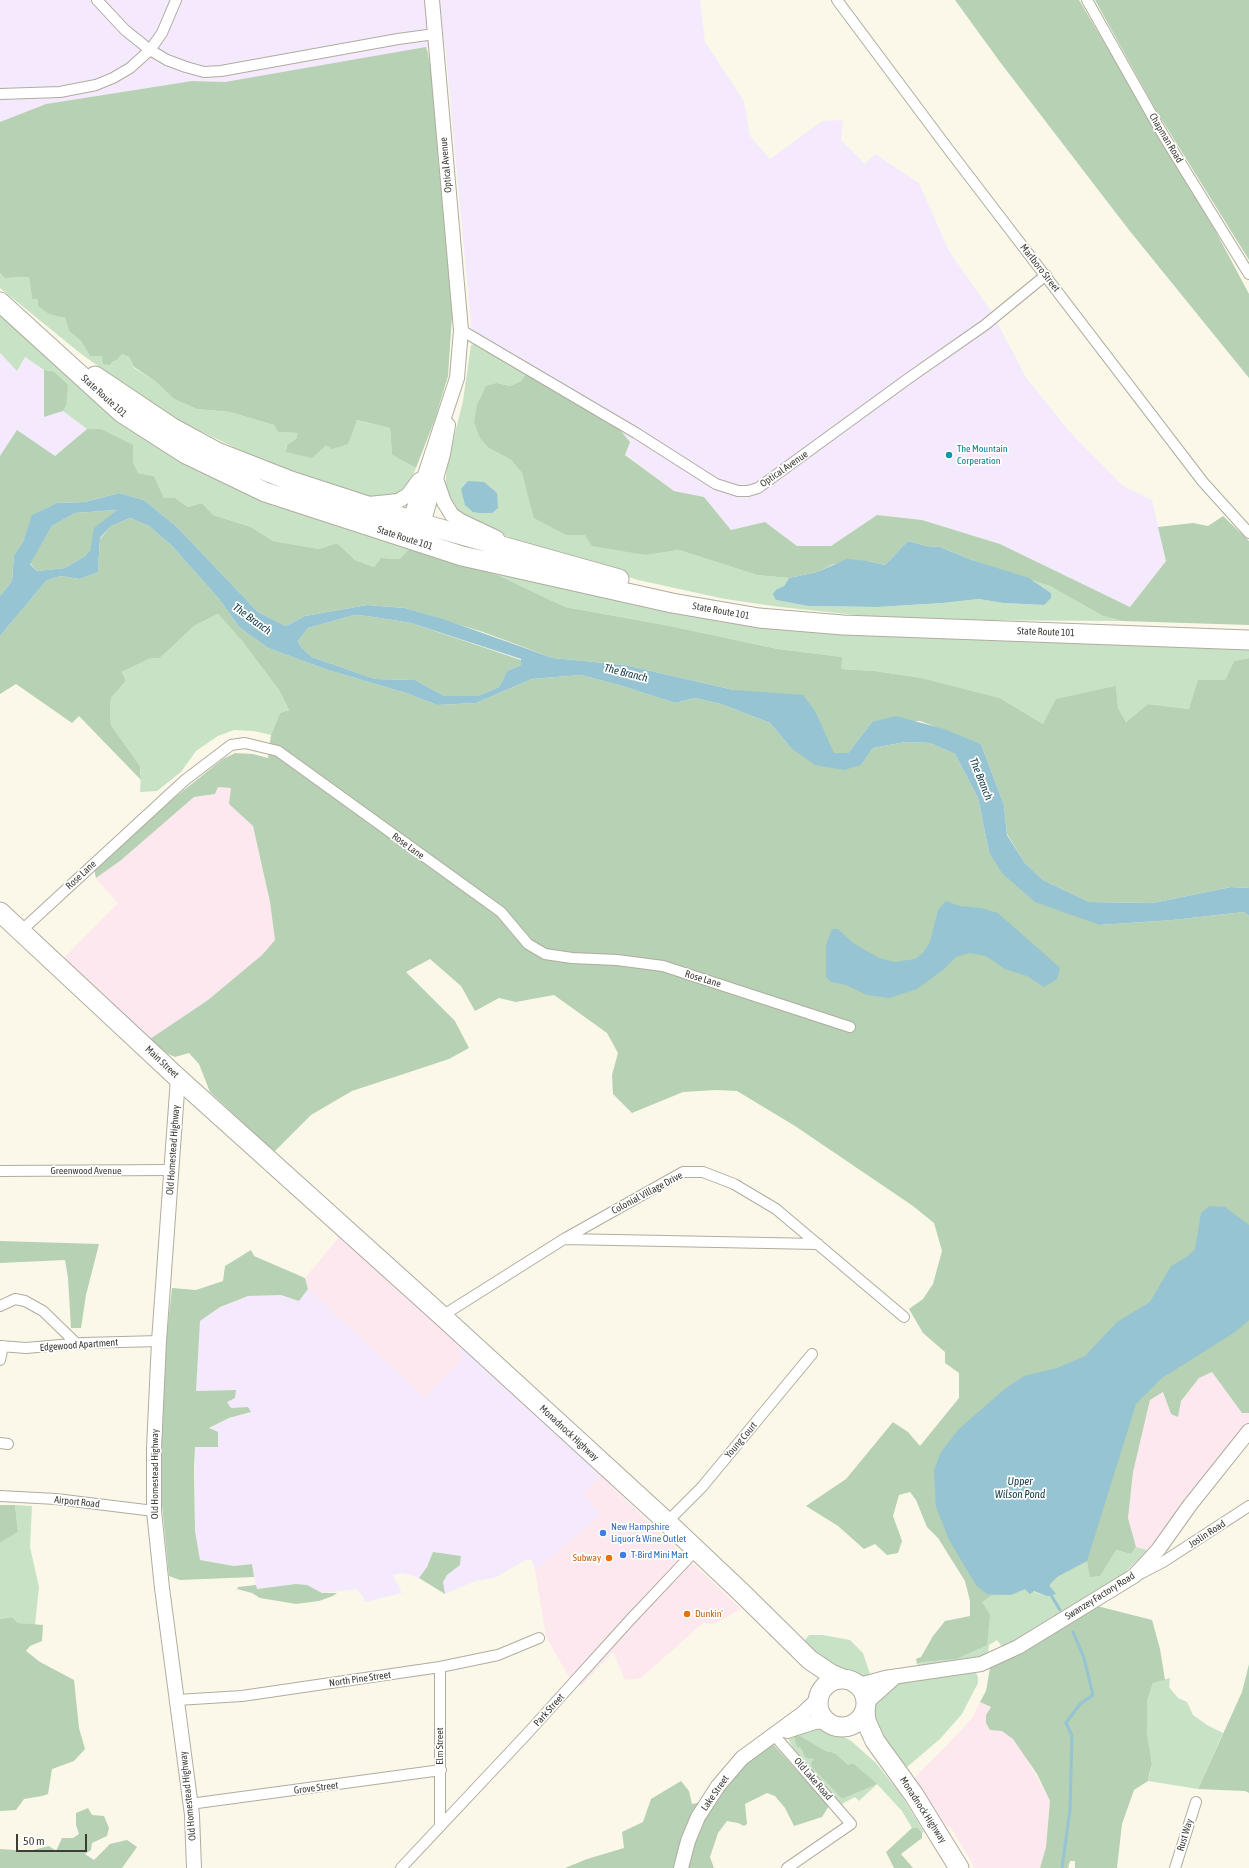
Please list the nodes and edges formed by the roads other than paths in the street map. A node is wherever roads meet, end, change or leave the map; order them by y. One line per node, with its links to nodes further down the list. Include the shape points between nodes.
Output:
1 (97, 0): 7 (street, via 125,30)
2 (176, 0): 7 (street, via 162,33)
3 (432, 0): 6 (street, Optical Avenue)
4 (837, 0): 10 (street, Marlboro Street)
5 (1087, 0): 9 (street, Chapman Road, via 1162,133)
6 (435, 34): 7 (street, via 204,72 186,67); 13 (street, Optical Avenue)
7 (150, 50): 8 (street, via 130,68 96,85 60,92)
8 (0, 94)
9 (1249, 274)
10 (1046, 276): 13 (street, Optical Avenue, via 985,325 758,488 748,492 738,492 716,484 636,433); 17 (street, Marlboro Street, via 1203,482)
11 (0, 302): 12 (highway, State Route 101)
12 (22, 320): 15 (highway, State Route 101, via 95,376 171,427 217,452); 18 (highway, State Route 101, via 122,413 186,454 265,492)
13 (461, 330): 14 (street, Optical Avenue, via 457,378)
14 (430, 476): 15 (street, via 398,501 372,504); 16 (street, Optical Avenue); 19 (street, via 452,514 461,521)
15 (354, 502): 16 (highway, State Route 101)
16 (417, 522): 18 (street, Optical Avenue); 19 (highway, State Route 101)
17 (1249, 533)
18 (410, 540): 20 (highway, State Route 101, via 462,556 672,603 759,618)
19 (535, 556): 20 (highway, State Route 101, via 697,600)
20 (843, 625): 21 (highway, State Route 101)
21 (1249, 640)
22 (0, 912): 23 (highway, Main Street)
23 (21, 931): 24 (street, Rose Lane, via 185,780 231,745 244,743 278,751 501,912 528,944 546,954 663,966); 25 (highway, Main Street)
24 (850, 1027)
25 (178, 1078): 26 (street, Old Homestead Highway); 28 (highway, Main Street)
26 (171, 1170): 27 (street, Greenwood Avenue); 34 (street, Old Homestead Highway)
27 (0, 1171)
28 (326, 1209): 32 (highway, Monadnock Highway)
29 (564, 1239): 30 (street); 30 (street, Colonial Village Drive, via 683,1172 703,1172 734,1184 776,1209); 32 (street, Colonial Village Drive)
30 (818, 1244): 33 (street, Colonial Village Drive)
31 (0, 1306): 35 (street, via 15,1299 25,1301 43,1310)
32 (442, 1316): 43 (highway, Monadnock Highway)
33 (904, 1317)
34 (159, 1341): 35 (street, Edgewood Apartment); 42 (street, Old Homestead Highway)
35 (77, 1344): 36 (street, Edgewood Apartment, via 26,1348)
36 (1, 1346): 38 (street)
37 (812, 1354): 43 (street, Young Court, via 702,1487)
38 (0, 1360)
39 (1249, 1431): 45 (street, Swanzey Factory Road, via 1190,1505)
40 (0, 1496): 42 (street, Airport Road, via 56,1499)
41 (1249, 1506): 45 (street, Joslin Road)
42 (154, 1511): 52 (street, Old Homestead Highway)
43 (667, 1522): 44 (highway, Monadnock Highway)
44 (696, 1550): 47 (highway, Monadnock Highway); 60 (street, Park Street)
45 (1161, 1556): 49 (street, Swanzey Factory Road, via 1134,1576 1018,1647 981,1664)
46 (540, 1638): 48 (street, North Pine Street, via 498,1655)
47 (810, 1660): 50 (highway, Monadnock Highway, via 831,1674); 51 (highway, Monadnock Highway, via 819,1682)
48 (440, 1667): 52 (street, North Pine Street, via 242,1696); 57 (street, Elm Street)
49 (895, 1677): 50 (street, Swanzey Factory Road, via 863,1684); 53 (street)
50 (849, 1681): 51 (highway, via 831,1682); 53 (highway, via 864,1693)
51 (819, 1698): 54 (highway, via 820,1713); 55 (street, Lake Street)
52 (177, 1700): 59 (street, Old Homestead Highway)
53 (865, 1707): 54 (highway, via 859,1719 853,1724); 56 (highway, Monadnock Highway, via 866,1721)
54 (833, 1724): 55 (street, Lake Street, via 807,1724); 56 (highway, Monadnock Highway, via 851,1731)
55 (774, 1735): 63 (street, Lake Street, via 742,1758 718,1786 698,1817); 64 (street, Old Lake Road, via 851,1824)
56 (883, 1754): 65 (highway, Monadnock Highway, via 910,1790)
57 (441, 1770): 59 (street, Grove Street); 60 (street, Elm Street)
58 (1196, 1802): 66 (street, Rust Way)
59 (190, 1804): 62 (street, Old Homestead Highway)
60 (440, 1825): 61 (street, Park Street)
61 (403, 1867)
62 (194, 1868)
63 (681, 1868)
64 (787, 1868)
65 (959, 1868)
66 (1175, 1868)

